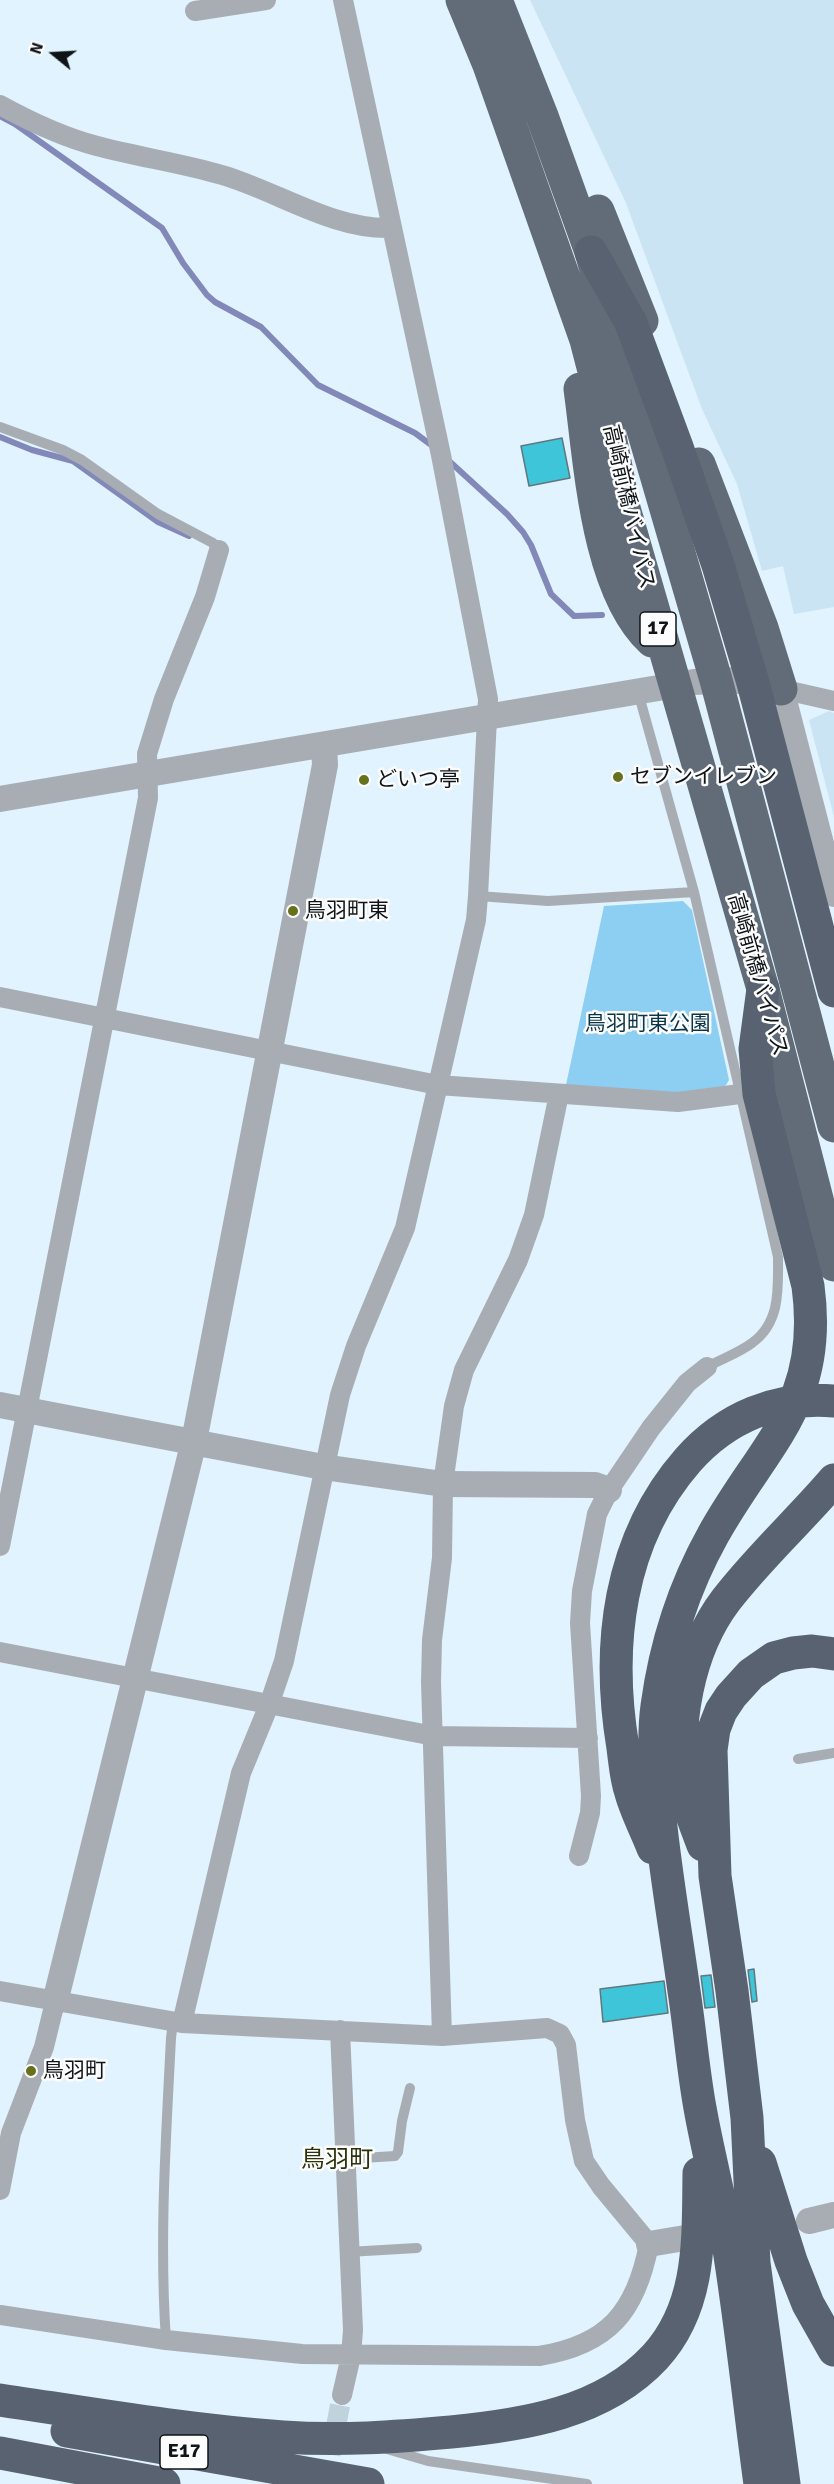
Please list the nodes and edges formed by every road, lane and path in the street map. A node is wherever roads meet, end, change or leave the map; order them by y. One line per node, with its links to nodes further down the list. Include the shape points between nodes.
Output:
1 (266, 0): 5 (street)
2 (343, 0): 8 (street)
3 (462, 0): 13 (highway, 高崎前橋バイパス / 17, via 489,64 586,340 608,421 624,508)
4 (496, 0): 7 (highway, 高崎前橋バイパス / 17)
5 (195, 11)
6 (0, 105): 8 (street, via 55,132 86,142 222,175 331,217)
7 (543, 116): 9 (highway, 高崎前橋バイパス / 17); 14 (highway, via 585,181 742,575)
8 (392, 228): 17 (street, via 441,455 488,699)
9 (591, 252): 12 (highway, 高崎前橋バイパス / 17); 14 (highway, via 631,323 714,554)
10 (0, 427): 11 (lane, via 82,460 158,514)
11 (219, 550): 19 (street, via 205,597 164,699 147,754)
12 (716, 680): 13 (street); 14 (street); 32 (highway, 高崎前橋バイパス / 17)
13 (674, 685): 15 (street); 24 (highway, 高崎前橋バイパス / 17)
14 (767, 686): 16 (street); 22 (street); 25 (highway)
15 (638, 692): 17 (street); 21 (lane)
16 (834, 701)
17 (488, 717): 18 (street); 23 (street)
18 (324, 745): 19 (street); 28 (street, via 325,765)
19 (147, 774): 20 (street); 27 (street, via 148,798)
20 (0, 799)
21 (694, 892): 23 (lane, via 548,901); 31 (lane)
22 (834, 894)
23 (478, 896): 29 (street, via 476,920)
24 (763, 989): 33 (highway, 高崎前橋バイパス / 17); 54 (highway, via 755,1048 759,1094 808,1286 808,1357 803,1385 791,1413 713,1535 674,1629 657,1708 655,1744)
25 (834, 990)
26 (0, 997): 27 (street)
27 (104, 1018): 28 (street); 37 (street)
28 (270, 1052): 29 (street); 38 (street)
29 (438, 1085): 30 (street); 39 (street, via 405,1228 348,1368)
30 (559, 1094): 31 (street, via 678,1102); 41 (street, via 534,1215 518,1260 461,1378)
31 (740, 1094): 34 (lane, via 778,1257 777,1306 762,1335)
32 (834, 1126)
33 (834, 1265)
34 (707, 1367): 42 (street, via 671,1402)
35 (834, 1401): 54 (highway, via 776,1404 743,1416 709,1439 671,1481 630,1560 615,1667 619,1727 630,1792)
36 (0, 1405): 37 (street)
37 (27, 1410): 38 (street); 43 (street)
38 (194, 1441): 39 (street); 46 (street)
39 (323, 1467): 41 (street); 47 (street, via 284,1661)
40 (834, 1480): 53 (highway, via 725,1602 696,1662 683,1719 682,1770 689,1805)
41 (444, 1484): 42 (street, via 595,1485); 48 (street, via 442,1558 432,1640)
42 (609, 1490): 49 (street, via 597,1514 582,1591 580,1623)
43 (0, 1546)
44 (0, 1652): 46 (street)
45 (834, 1654): 53 (highway, via 812,1652 774,1658 741,1684 721,1711 711,1750)
46 (136, 1679): 47 (street); 56 (street)
47 (270, 1705): 48 (street); 57 (street, via 241,1773)
48 (434, 1736): 49 (street); 59 (street)
49 (588, 1738): 52 (street, via 590,1813)
50 (834, 1753): 51 (lane)
51 (798, 1759)
52 (579, 1856)
53 (715, 1876): 62 (highway)
54 (667, 1883): 61 (highway)
55 (0, 1991): 56 (street)
56 (56, 2002): 57 (street); 64 (street, via 44,2047 10,2133)
57 (178, 2023): 58 (street); 72 (lane, via 171,2038 164,2187 162,2285)
58 (340, 2030): 59 (street); 63 (street)
59 (442, 2036): 68 (street, via 547,2028 560,2034 566,2045 584,2161)
60 (410, 2088): 63 (lane, via 395,2156)
61 (700, 2107): 78 (highway, via 695,2277 685,2309 655,2357 610,2392 550,2417 493,2428 400,2437); 83 (highway, via 728,2243)
62 (747, 2118): 73 (highway, via 791,2261 808,2304); 84 (highway, via 754,2263)
63 (346, 2159): 70 (street)
64 (0, 2190)
65 (834, 2215): 66 (street)
66 (809, 2221)
67 (685, 2238): 68 (street)
68 (649, 2244): 74 (street, via 640,2280 625,2311 598,2336 577,2347 539,2356)
69 (417, 2248): 70 (lane)
70 (348, 2252): 74 (street)
71 (0, 2315): 72 (street)
72 (166, 2340): 74 (street)
73 (834, 2350)
74 (351, 2356): 75 (street)
75 (342, 2396)
76 (0, 2400): 78 (highway, via 188,2427 285,2437)
77 (0, 2418): 81 (highway, E17)
78 (346, 2437): 82 (lane, via 428,2461)
79 (0, 2453): 80 (highway, E17)
80 (164, 2484)
81 (368, 2484)
82 (587, 2484)
83 (760, 2484)
84 (784, 2484)

